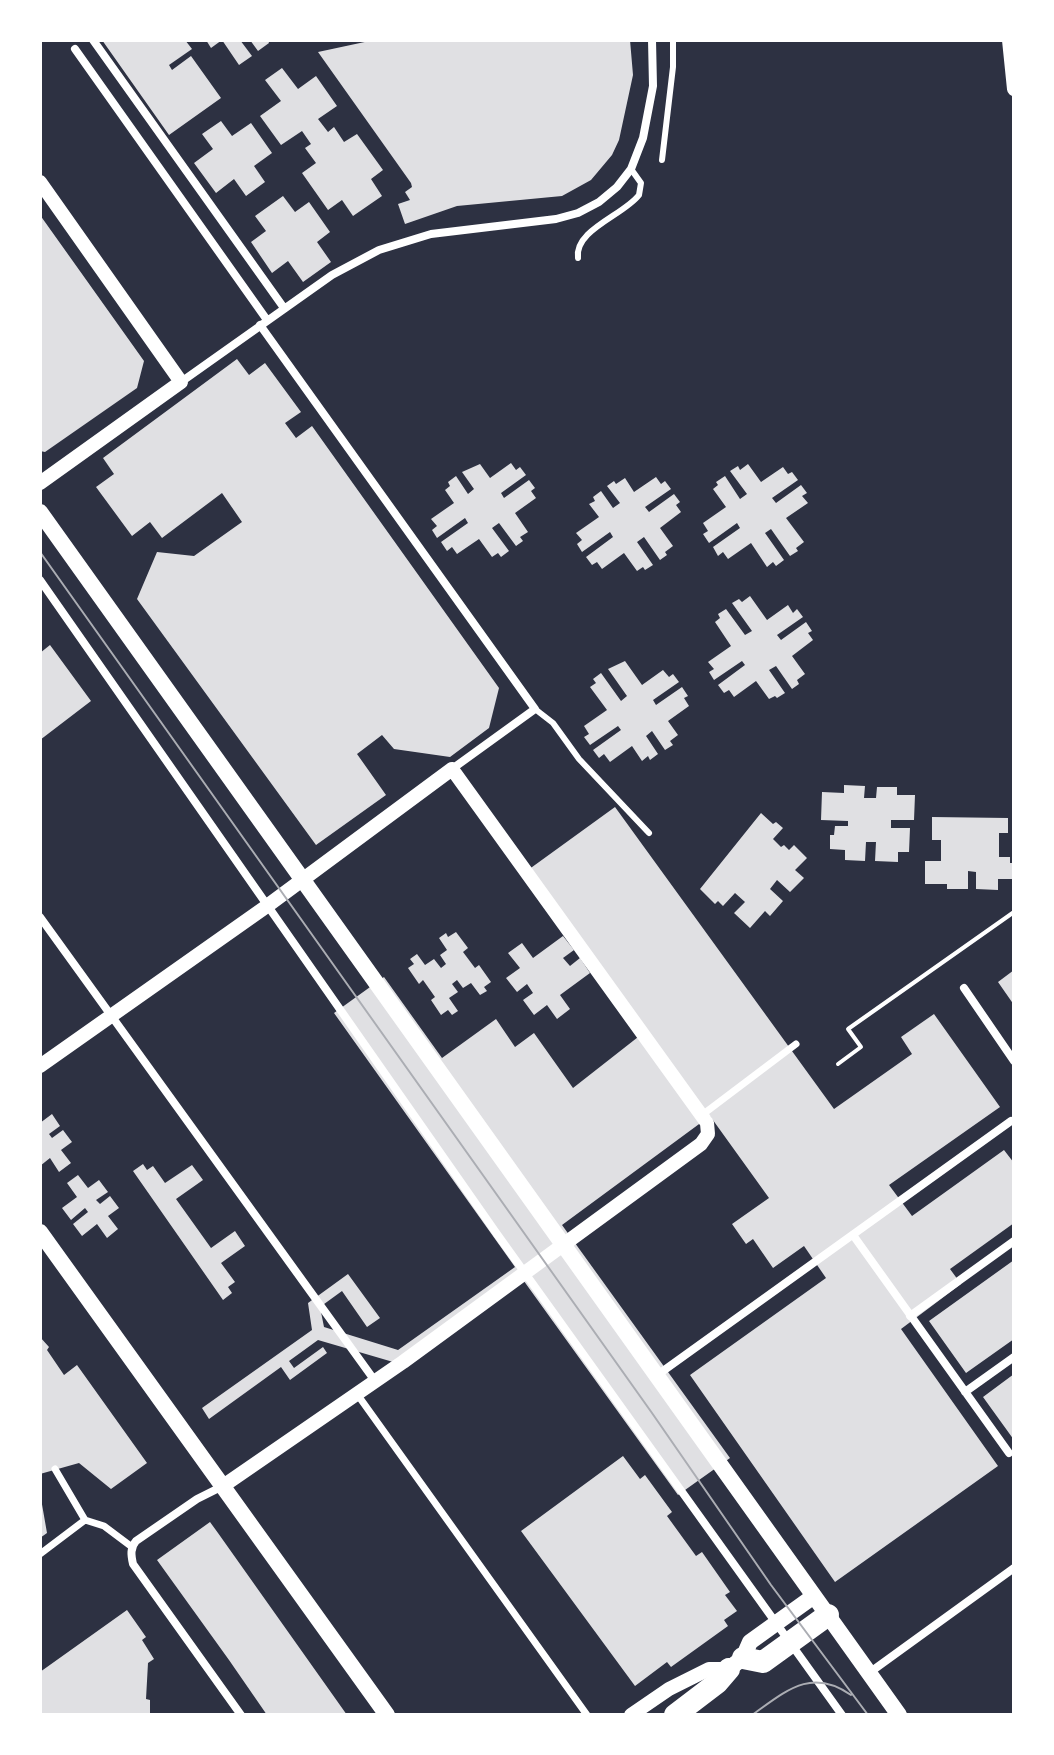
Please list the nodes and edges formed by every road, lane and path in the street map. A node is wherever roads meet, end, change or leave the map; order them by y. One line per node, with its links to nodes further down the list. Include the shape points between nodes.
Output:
1 (93, 40): 11 (street)
2 (652, 40): 8 (street, via 651,104)
3 (673, 40): 7 (lane)
4 (1009, 40): 6 (street)
5 (75, 49): 12 (street)
6 (1014, 89)
7 (662, 160)
8 (631, 169): 10 (lane, via 641,183 639,195 582,239); 11 (street, via 599,202 578,213 405,241 355,261)
9 (40, 182): 13 (street)
10 (578, 258)
11 (284, 308): 12 (street)
12 (264, 323): 13 (street); 17 (street)
13 (181, 382): 14 (street)
14 (40, 483)
15 (40, 512): 20 (main road)
16 (40, 580): 21 (street)
17 (535, 709): 18 (street); 19 (lane)
18 (452, 769): 20 (street); 30 (street)
19 (649, 833)
20 (301, 879): 21 (street); 35 (main road)
21 (267, 906): 25 (street); 36 (street)
22 (1014, 912): 28 (path, via 848,1029 861,1047)
23 (40, 917): 25 (street)
24 (964, 988): 27 (street)
25 (112, 1014): 29 (street); 40 (street)
26 (796, 1044): 30 (street)
27 (1014, 1061)
28 (838, 1064)
29 (40, 1066)
30 (702, 1115): 35 (street, via 709,1131 701,1144)
31 (1013, 1120): 33 (street)
32 (40, 1232): 45 (main road)
33 (853, 1235): 37 (street); 39 (street)
34 (1014, 1241): 37 (street)
35 (561, 1244): 36 (street); 39 (main road)
36 (525, 1273): 40 (street); 52 (street)
37 (910, 1316): 41 (street)
38 (1014, 1357): 41 (street)
39 (656, 1376): 50 (main road)
40 (375, 1381): 42 (street)
41 (965, 1392): 43 (street)
42 (357, 1394): 45 (street); 58 (street)
43 (1009, 1453)
44 (55, 1469): 46 (street)
45 (223, 1486): 47 (street); 57 (main road)
46 (85, 1520): 47 (street, via 104,1526); 48 (street)
47 (132, 1547): 56 (street, via 133,1564)
48 (40, 1554)
49 (1014, 1568): 55 (street)
50 (814, 1596): 51 (main road); 52 (main road)
51 (828, 1615): 53 (highway); 55 (main road)
52 (775, 1623): 53 (street); 54 (main road, via 750,1642)
53 (790, 1644): 54 (highway, via 763,1662); 61 (street)
54 (736, 1664): 59 (street, via 709,1669); 60 (highway)
55 (869, 1674): 62 (main road)
56 (241, 1715)
57 (387, 1715)
58 (587, 1715)
59 (631, 1715)
60 (675, 1715)
61 (842, 1715)
62 (899, 1715)

